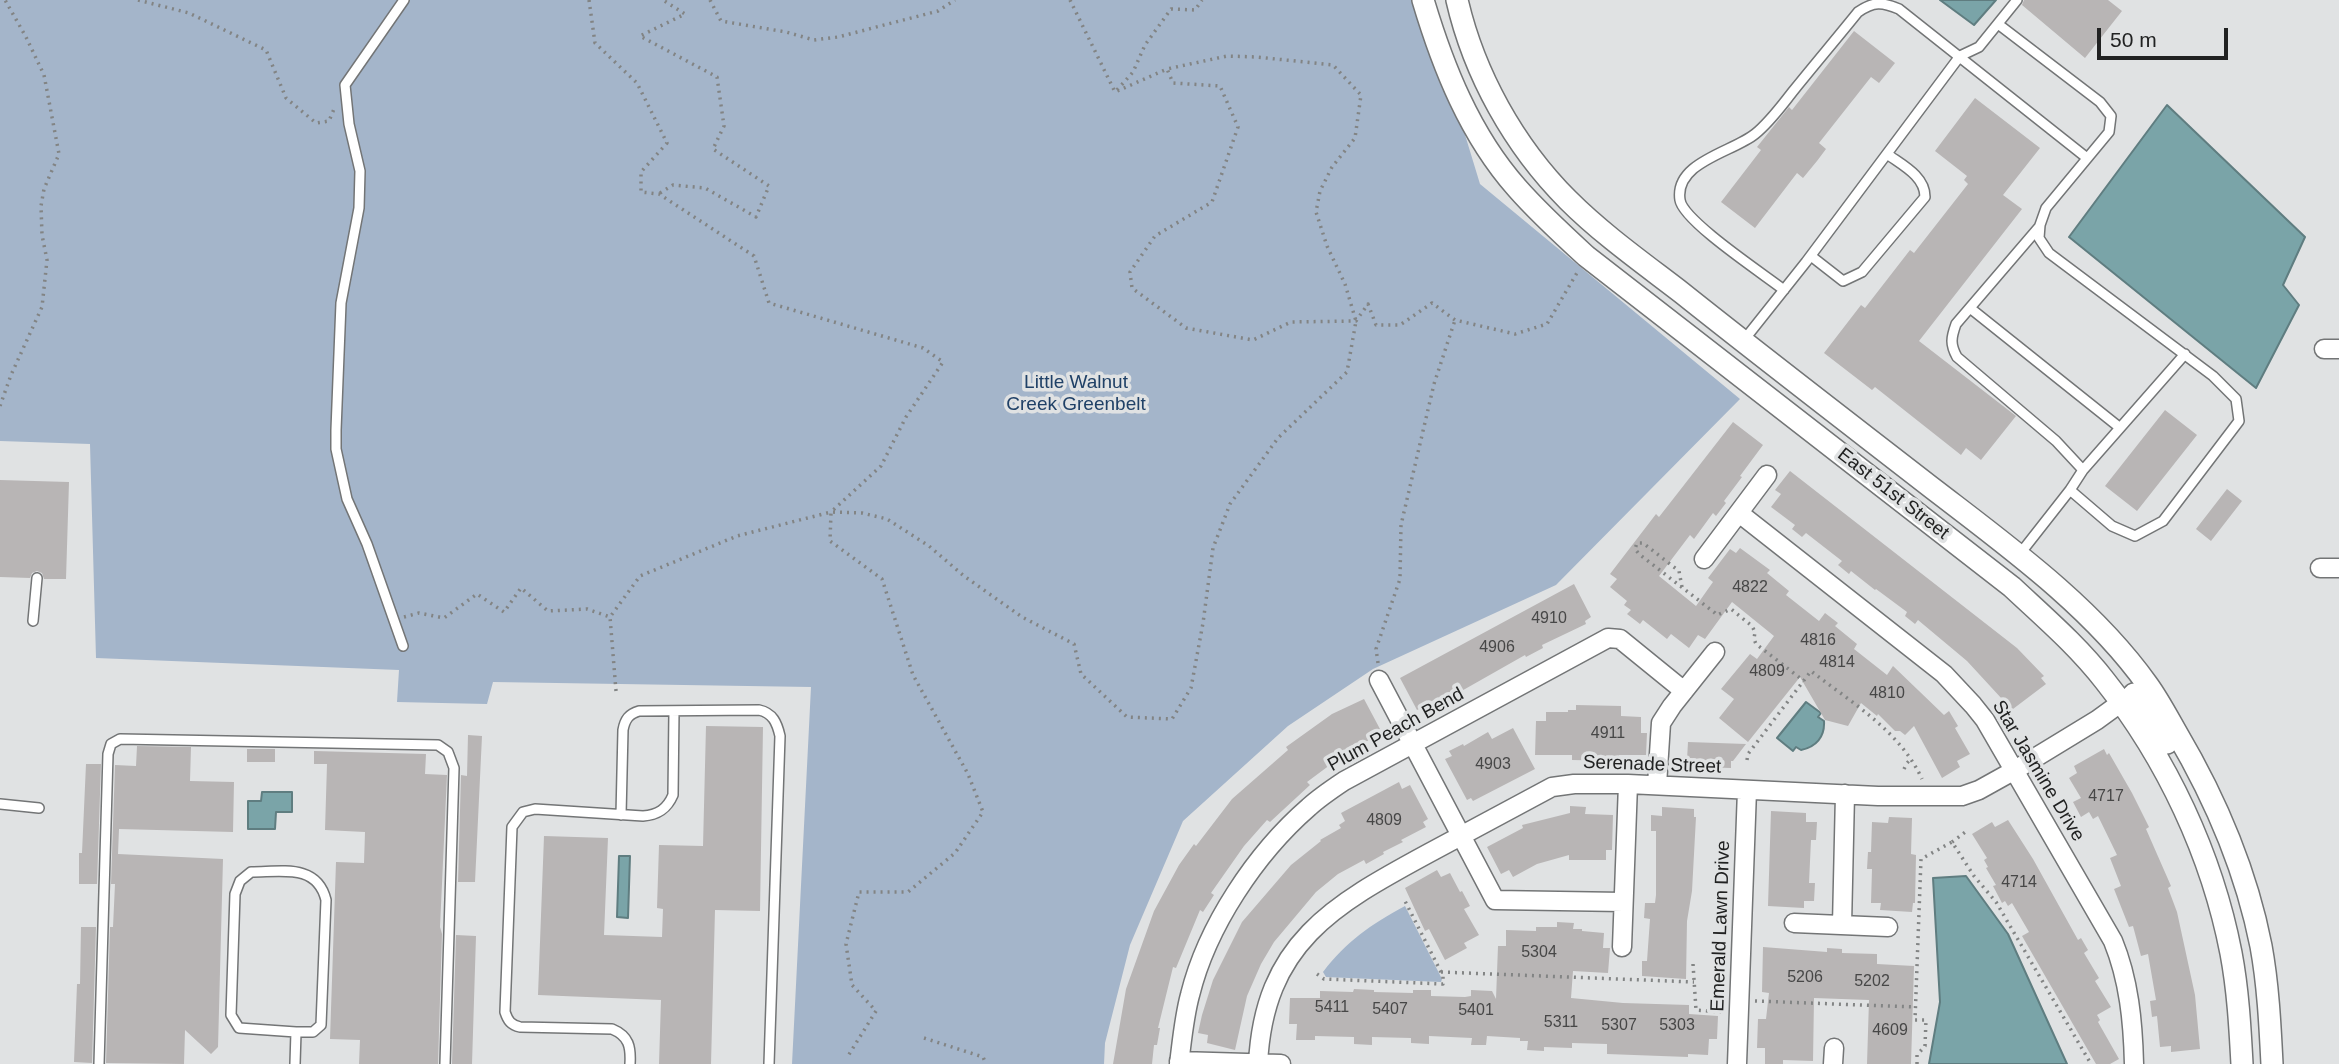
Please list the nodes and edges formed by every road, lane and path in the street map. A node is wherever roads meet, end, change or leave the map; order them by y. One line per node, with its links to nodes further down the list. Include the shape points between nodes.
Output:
1 (5, 0): 31 (path, via 44,75 59,154 41,206 47,273 41,307)
2 (138, 0): 16 (path, via 189,13 266,50 286,98 316,123 328,121)
3 (404, 0): 16 (lane)
4 (589, 0): 20 (path, via 595,43 637,83 667,143 641,172 641,192)
5 (663, 0): 20 (path, via 685,14 640,36 717,77 724,127 713,149 769,186 756,217 705,188 673,185)
6 (710, 0): 7 (path, via 721,21 814,40 938,11)
7 (955, 0)
8 (1070, 0): 17 (path)
9 (1202, 0): 17 (path, via 1195,10 1171,9 1145,45 1133,72)
10 (1423, 0): 22 (street, East 51st Street, via 1445,67 1490,152 1549,223)
11 (1457, 0): 28 (street, East 51st Street, via 1493,96 1539,167 1606,233)
12 (2017, 0): 13 (lane)
13 (1998, 23): 14 (lane, via 1979,47); 19 (lane, via 2111,116 2109,132)
14 (1960, 56): 18 (lane); 19 (lane); 24 (lane, via 1899,9 1883,2 1871,4 1858,12 1767,124 1742,143 1708,158 1687,176 1680,188 1680,204 1695,223)
15 (1167, 69): 17 (path); 27 (path, via 1227,56 1293,59 1333,65 1361,95 1355,138 1332,167 1316,212); 27 (path, via 1173,83 1220,86 1238,127 1212,202 1155,236 1130,272 1132,288 1186,328 1253,340 1291,322)
16 (345, 85): 47 (lane, via 360,171 359,208 341,303 336,449 347,499)
17 (1115, 92)
18 (1887, 153): 23 (lane); 23 (lane, via 1919,178 1925,197 1854,277 1843,281)
19 (2087, 158): 21 (lane, via 2046,208)
20 (659, 194): 38 (path, via 754,256 769,303 923,348 943,362 906,417 881,466)
21 (2040, 225): 25 (lane); 29 (lane, via 2039,238 2049,253)
22 (1587, 256): 26 (path, via 1547,324 1515,334); 30 (street, East 51st Street)
23 (1811, 256): 24 (lane)
24 (1784, 289): 28 (lane)
25 (1970, 308): 34 (lane); 35 (lane, via 1952,335 1957,357 2056,441)
26 (1455, 320): 27 (path, via 1432,303 1400,325 1376,325 1368,304); 51 (path, via 1434,384 1401,525 1401,579 1376,649)
27 (1356, 321): 38 (path, via 1347,372 1278,438 1230,504 1213,548 1191,688 1172,719 1127,717 1081,674 1074,644 1022,617 887,519)
28 (1743, 341): 30 (street); 40 (street, East 51st Street)
29 (2185, 354): 34 (lane); 37 (lane, via 2236,399 2239,421 2163,521 2135,536 2112,526)
30 (1725, 362): 55 (street, East 51st Street, via 2012,587 2063,633 2104,679)
31 (8, 385): 32 (path); 33 (path)
32 (0, 387)
33 (0, 406)
34 (2119, 427): 35 (lane)
35 (2083, 470): 37 (lane)
36 (1767, 475): 39 (street)
37 (2070, 490): 40 (lane)
38 (831, 512): 46 (path, via 737,536 640,576); 88 (path, via 830,541 883,579 913,675 968,774 983,812 956,853 908,892 859,892 846,944 852,985 876,1011)
39 (1739, 513): 41 (street); 61 (street, Star Jasmine Drive, via 1944,674 1973,705)
40 (2019, 555): 55 (street, East 51st Street, via 2083,611)
41 (1704, 559)
42 (2320, 568): 43 (street)
43 (2339, 568)
44 (37, 579): 48 (lane)
45 (1682, 587): 45 (path, via 1636,551 1635,546 1643,542 1679,571); 52 (path, via 1717,615 1735,611 1754,628 1756,644)
46 (610, 617): 47 (path, via 587,609 548,611 521,588 504,612 477,594 444,618 419,613); 53 (path)
47 (393, 620): 49 (lane)
48 (33, 621)
49 (403, 646)
50 (1715, 653): 54 (street)
51 (1379, 680): 57 (street)
52 (1804, 681): 58 (path, via 1811,671 1894,736); 59 (path)
53 (616, 691)
54 (1684, 691): 57 (street, Plum Peach Bend, via 1620,639 1611,638); 63 (street, via 1661,723)
55 (2134, 693): 61 (street, Serenade Street); 102 (street, East 51st Street, via 2217,897 2231,953); 103 (street, East 51st Street, via 2196,766 2224,826 2247,889 2261,947)
56 (674, 711): 69 (lane, via 669,804 654,815); 69 (lane, via 639,711 624,722); 94 (lane, via 759,710 778,725)
57 (1412, 742): 71 (street); 89 (street, Plum Peach Bend, via 1343,780 1309,807 1256,864 1200,964 1190,994)
58 (1912, 758): 60 (path); 64 (path)
59 (1747, 760)
60 (1904, 769)
61 (2015, 770): 66 (street, Serenade Street, via 1962,796); 101 (street, Star Jasmine Drive, via 2119,954 2130,1008)
62 (1628, 784): 63 (street, Serenade Street); 71 (street, Serenade Street, via 1559,785); 74 (street)
63 (1657, 785): 65 (street, Serenade Street)
64 (1925, 785)
65 (1747, 790): 66 (street, Serenade Street); 98 (street, Emerald Lawn Drive)
66 (1845, 794): 76 (street)
67 (0, 804): 68 (lane)
68 (39, 808)
69 (621, 814): 93 (lane, via 535,809 517,818 511,837 505,1012 513,1026 603,1028 622,1033 629,1042)
70 (1968, 830): 72 (path)
71 (1461, 836): 74 (street, via 1495,900); 96 (street, Serenade Street, via 1355,895 1313,928 1272,988 1259,1036)
72 (1952, 842): 84 (path, via 1922,859); 100 (path, via 1996,902)
73 (1405, 901): 80 (path)
74 (1623, 902): 78 (street)
75 (1794, 923): 76 (street)
76 (1842, 925): 77 (street)
77 (1888, 927)
78 (1622, 947)
79 (1693, 964): 82 (path)
80 (1441, 972): 81 (path, via 1443,984 1324,979); 82 (path)
81 (1317, 974)
82 (1694, 982): 85 (path, via 1696,1010)
83 (1753, 1001): 84 (path)
84 (1915, 1007): 99 (path, via 1914,1020 1926,1020 1925,1046 1917,1055)
85 (1726, 1012)
86 (296, 1032): 86 (lane, via 313,1032 321,1025 326,900 312,876 251,872 240,881 236,894 231,1015 239,1028); 91 (lane)
87 (924, 1038): 95 (path, via 983,1057)
88 (848, 1056)
89 (1179, 1063): 96 (street)
90 (99, 1064): 92 (lane, via 108,754 111,744 120,738 438,745 448,752 454,768)
91 (295, 1064)
92 (445, 1064)
93 (630, 1064)
94 (769, 1064)
95 (986, 1064)
96 (1258, 1064): 97 (street)
97 (1281, 1064)
98 (1737, 1064)
99 (1917, 1064)
100 (2091, 1064)
101 (2134, 1064)
102 (2242, 1064)
103 (2272, 1064)

